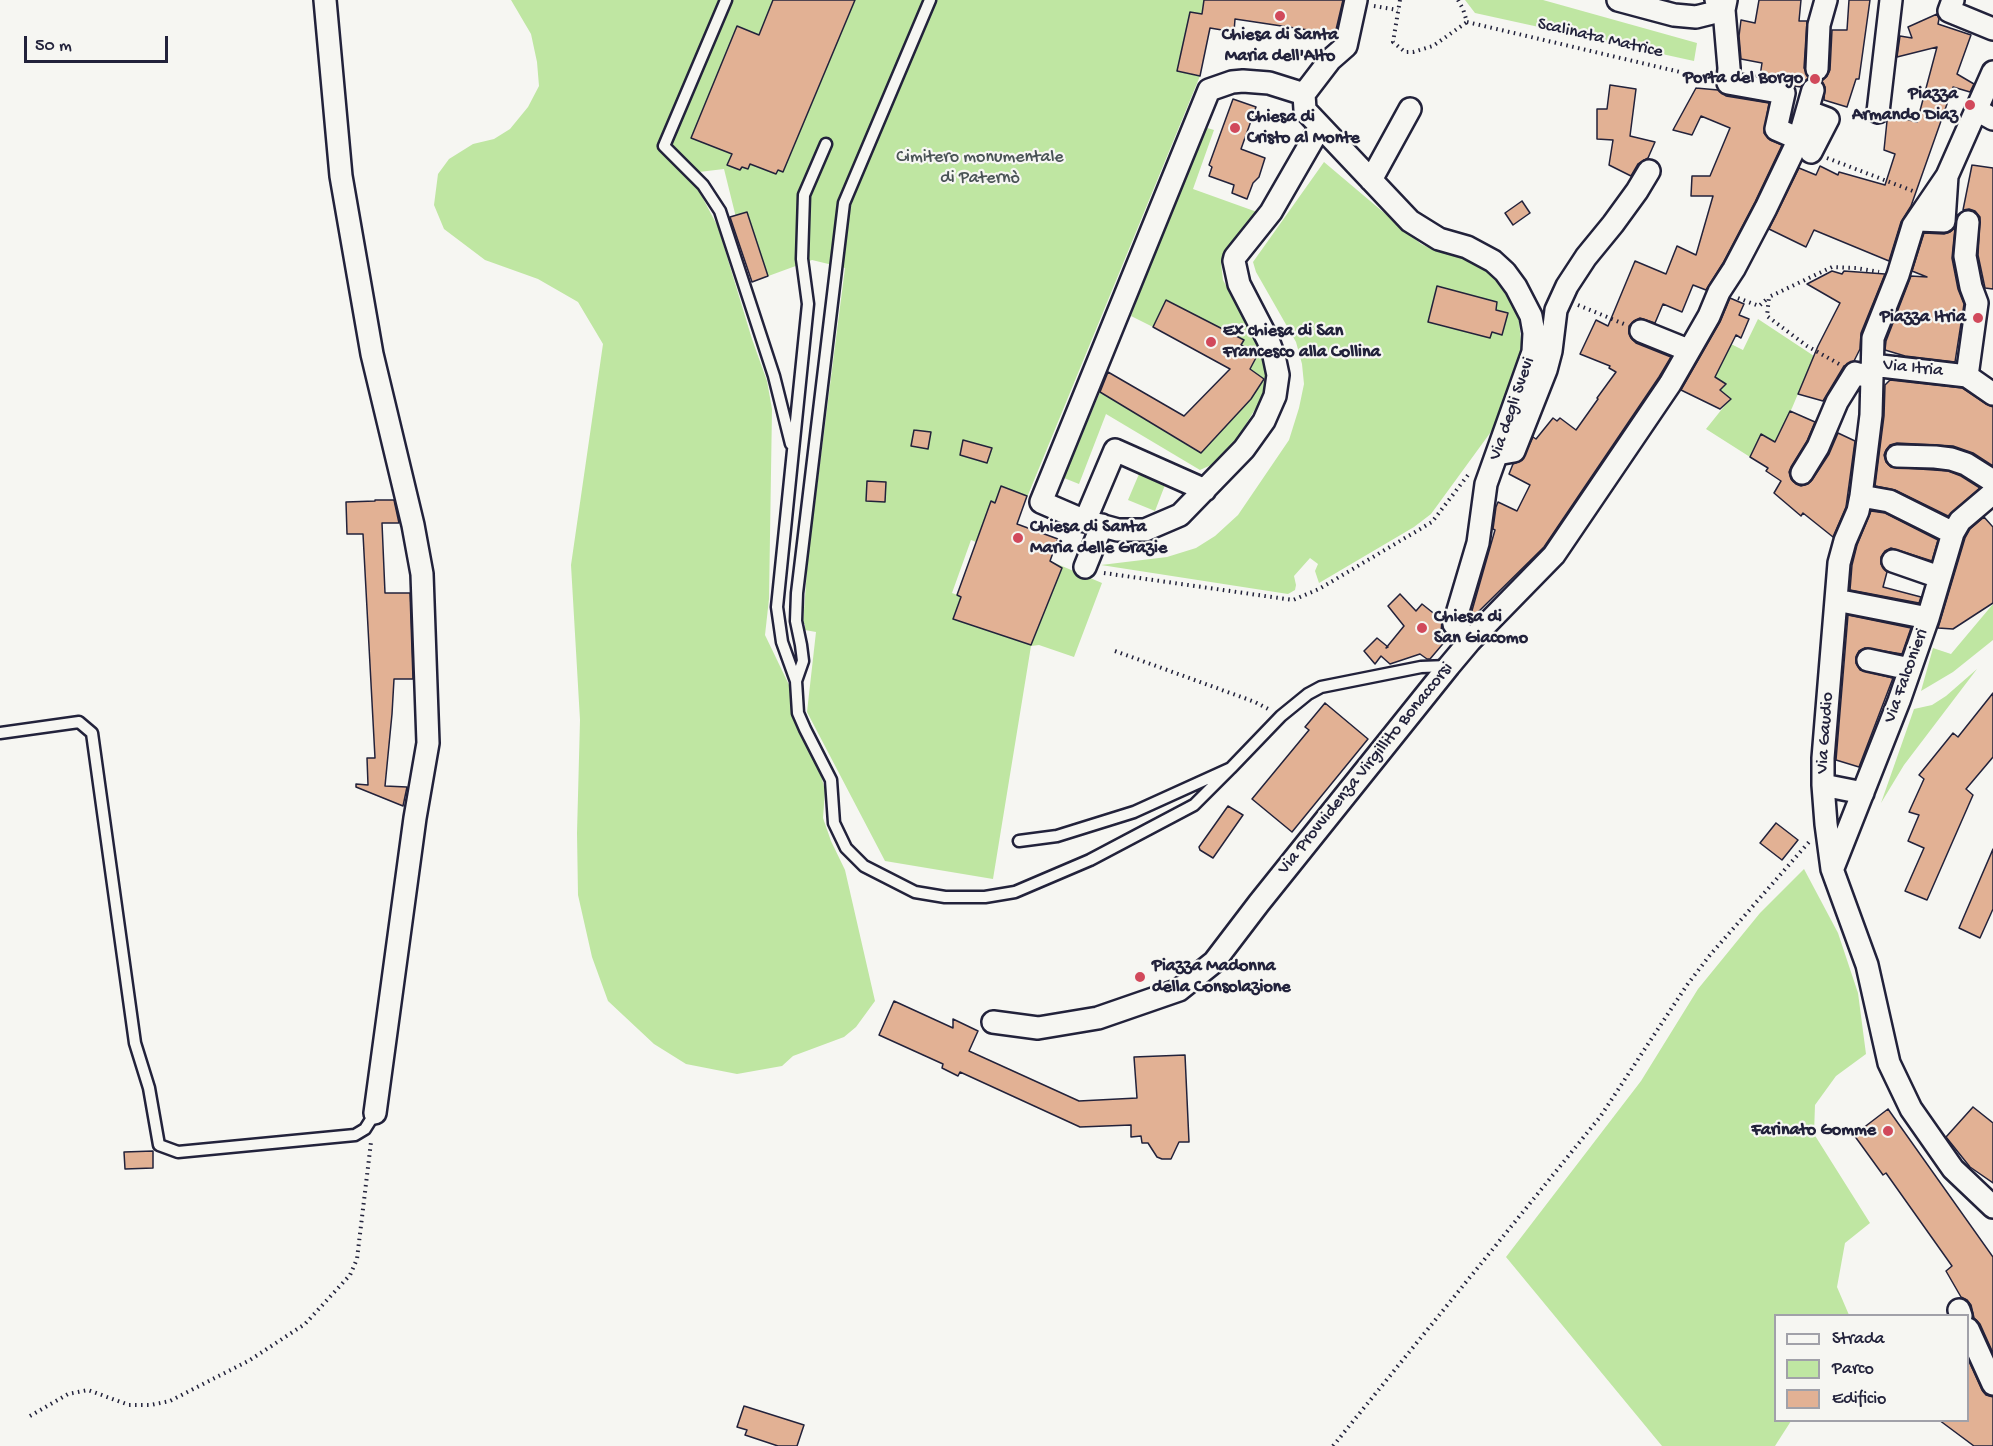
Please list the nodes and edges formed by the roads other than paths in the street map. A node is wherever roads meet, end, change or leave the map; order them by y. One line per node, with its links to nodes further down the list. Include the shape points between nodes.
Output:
1 (325, 0): 56 (street, via 341,176 372,354 422,574 428,743)
2 (726, 0): 29 (lane, via 664,146 703,185 720,211 774,376)
3 (930, 0): 48 (lane, via 844,203 797,593 796,621 803,661)
4 (1618, 0): 9 (street, via 1696,18)
5 (1826, 0): 11 (street)
6 (1891, 0): 16 (street)
7 (1953, 0): 10 (street, via 1949,11)
8 (1366, 3): 14 (street, via 1346,46)
9 (1722, 3): 20 (street, via 1728,83 1784,93 1776,129)
10 (1993, 29)
11 (1817, 69)
12 (1993, 72): 17 (street)
13 (1813, 90): 20 (street, Via Provvidenza Virgillito Bonaccorsi)
14 (1304, 94): 18 (street, Via degli Svevi, via 1305,110); 37 (street, via 1269,83 1243,81 1220,85 1205,96 1041,502)
15 (1410, 109): 22 (street)
16 (1878, 112)
17 (1985, 114): 26 (street, Via Gaudio, via 1947,176 1944,221 1915,223 1873,338)
18 (1320, 127): 22 (street, Via degli Svevi); 34 (street, via 1271,212 1236,257 1239,284 1268,339 1278,375 1275,396 1264,421)
19 (826, 144): 29 (lane, via 804,195 802,259 808,304)
20 (1805, 145): 25 (street, Via Provvidenza Virgillito Bonaccorsi)
21 (1649, 171): 30 (street, via 1561,298 1546,370 1519,441 1514,451)
22 (1371, 180): 30 (street, Via degli Svevi, via 1410,221 1439,239 1482,253 1493,261 1511,280 1531,316 1533,352)
23 (1968, 222): 27 (street, via 1965,256 1977,303)
24 (1641, 331): 25 (street)
25 (1688, 350): 44 (street, Via Provvidenza Virgillito Bonaccorsi, via 1670,384 1554,555)
26 (1866, 372): 27 (street, Via Itria); 32 (street, via 1837,402); 36 (street, Via Gaudio, via 1871,415)
27 (1960, 374): 28 (street)
28 (1993, 394)
29 (793, 453): 48 (lane, via 777,607 782,642)
30 (1497, 454): 44 (street, Via degli Svevi, via 1486,484 1478,543 1454,624)
31 (1897, 456): 33 (street, via 1951,459)
32 (1802, 473)
33 (1993, 481)
34 (1205, 490): 37 (street, via 1180,515 1145,530 1118,530); 37 (street, via 1115,450)
35 (1993, 493): 38 (street, Via Falconieri, via 1960,521)
36 (1861, 496): 38 (street, via 1889,501); 42 (street, Via Gaudio, via 1839,563)
37 (1093, 523): 40 (street)
38 (1953, 533): 41 (street, Via Falconieri)
39 (1893, 561): 41 (street)
40 (1085, 567)
41 (1939, 576): 43 (street, Via Falconieri)
42 (1836, 600): 43 (street); 51 (street, Via Gaudio)
43 (1928, 618): 47 (street, Via Falconieri)
44 (1470, 641): 46 (street, Via Provvidenza Virgillito Bonaccorsi)
45 (1868, 660): 47 (street)
46 (1449, 666): 50 (lane, via 1421,667 1321,687 1281,716); 55 (street, Via Provvidenza Virgillito Bonaccorsi, via 1214,962 1179,990 1098,1018 1038,1028)
47 (1910, 669): 52 (street, Via Falconieri)
48 (796, 681): 50 (lane, via 798,712 831,780 834,823 846,848 864,866 915,892 985,897 1016,892 1090,860 1194,806)
49 (0, 733): 56 (lane, via 79,723 92,733 135,1043 159,1145 178,1152 355,1135 365,1129)
50 (1231, 768): 53 (lane, via 1134,812 1057,836)
51 (1823, 785): 52 (street); 54 (street, Via Gaudio)
52 (1863, 793): 54 (street, Via Falconieri)
53 (1019, 841)
54 (1832, 869): 57 (street, Via Gaudio, via 1867,965 1889,1063 1897,1081 1911,1109 1953,1169)
55 (993, 1022)
56 (375, 1113)
57 (1993, 1208)
58 (1969, 1331): 59 (street)
59 (1993, 1384)

